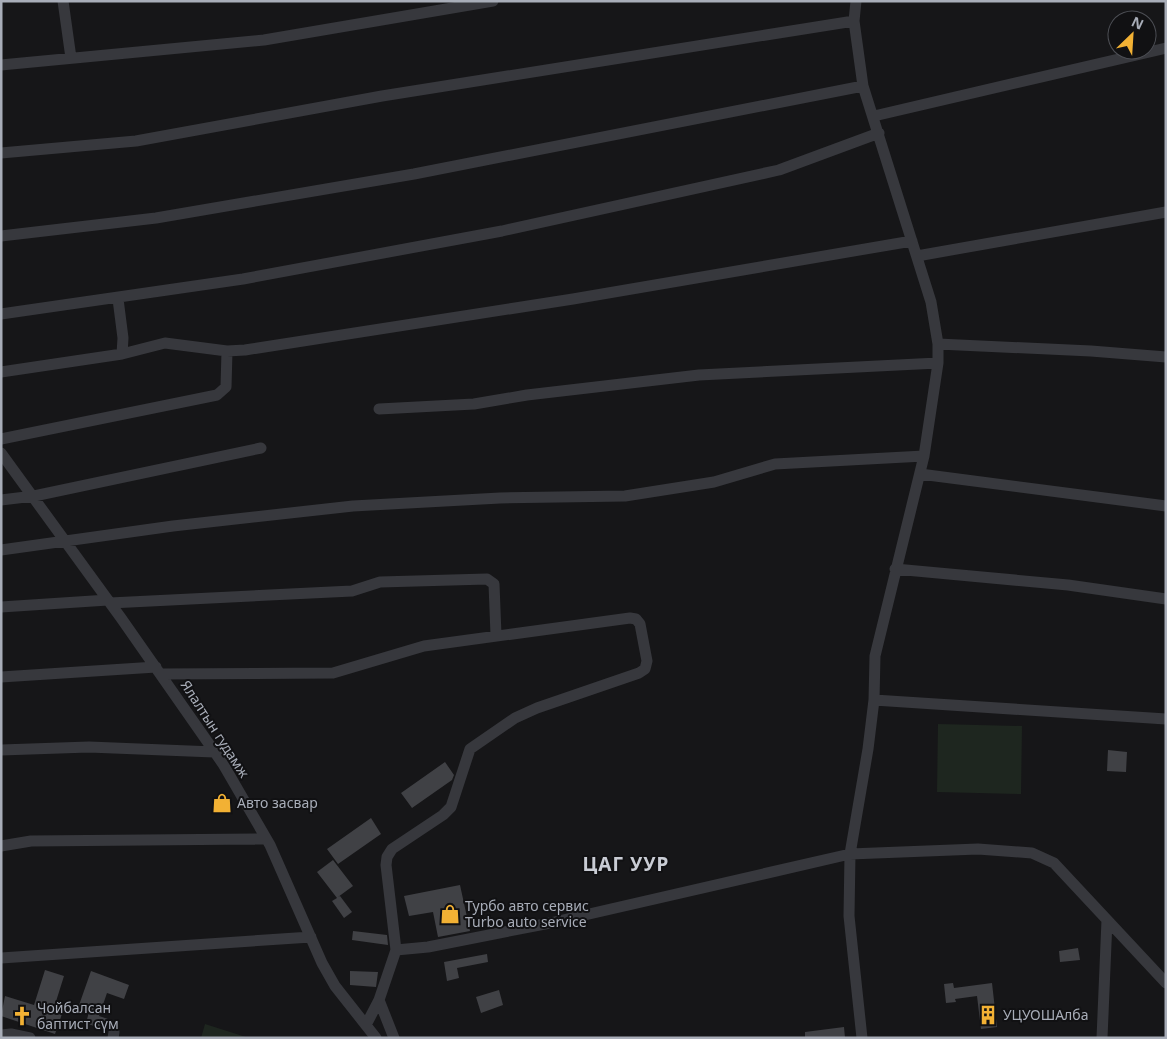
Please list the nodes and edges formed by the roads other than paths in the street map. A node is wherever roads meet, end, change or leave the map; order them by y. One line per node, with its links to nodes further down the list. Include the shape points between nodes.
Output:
1 (63, 1): 6 (street)
2 (493, 1): 6 (street, via 264,40)
3 (856, 1): 4 (street)
4 (854, 21): 8 (street); 11 (street, via 382,96 136,141)
5 (1166, 48): 9 (street)
6 (71, 58): 7 (street)
7 (1, 66)
8 (863, 86): 9 (street); 13 (street, via 414,174 156,218)
9 (874, 116): 10 (street)
10 (879, 133): 14 (street); 16 (street, via 778,170 521,226 243,279)
11 (1, 153)
12 (1166, 212): 15 (street)
13 (1, 236)
14 (912, 241): 15 (street); 19 (street, via 582,298)
15 (917, 256): 18 (street, via 931,302)
16 (118, 298): 17 (street); 20 (street)
17 (1, 314)
18 (938, 344): 21 (street); 22 (street)
19 (227, 351): 20 (street, via 165,342); 25 (street, via 226,388 217,396)
20 (122, 354): 23 (street)
21 (1166, 357)
22 (938, 363): 24 (street, via 699,375 474,404); 28 (street)
23 (1, 372)
24 (379, 409)
25 (1, 439)
26 (260, 448): 30 (street)
27 (1, 453): 30 (street, Ялалтын гудамж)
28 (924, 456): 29 (street); 33 (street, via 775,464 714,482 625,496 500,498 353,506)
29 (920, 474): 32 (street); 35 (street)
30 (34, 496): 31 (street); 33 (street, Ялалтын гудамж)
31 (1, 500)
32 (1166, 506)
33 (66, 541): 34 (street); 37 (street, Ялалтын гудамж)
34 (1, 550)
35 (895, 569): 36 (street, via 1068,585); 42 (street, via 875,656)
36 (1166, 599)
37 (109, 602): 38 (street); 39 (street, via 352,591 380,582 487,579 494,584); 40 (street, Ялалтын гудамж)
38 (1, 608)
39 (496, 635): 40 (street, via 424,646 333,673); 51 (street, via 630,618 640,624 645,669 515,718 470,749 451,807 392,849 387,857)
40 (158, 670): 41 (street); 45 (street, Ялалтын гудамж)
41 (1, 677)
42 (874, 700): 43 (street); 48 (street)
43 (1166, 719)
44 (1, 750): 45 (street, via 89,747)
45 (214, 752): 46 (street, Ялалтын гудамж)
46 (266, 839): 47 (street, via 31,841); 50 (street, Ялалтын гудамж)
47 (1, 846)
48 (850, 854): 49 (street, via 978,849 1032,853 1054,864); 51 (street, via 550,923 428,947); 60 (street, via 848,901)
49 (1107, 920): 53 (street); 61 (street)
50 (311, 936): 52 (street); 55 (street, Ялалтын гудамж, via 335,986)
51 (396, 950): 54 (street)
52 (1, 958)
53 (1166, 984)
54 (379, 1000): 55 (street); 59 (street)
55 (366, 1025): 58 (street, Ялалтын гудамж)
56 (1, 1035): 57 (street)
57 (30, 1038)
58 (376, 1038)
59 (394, 1038)
60 (862, 1038)
61 (1102, 1038)

